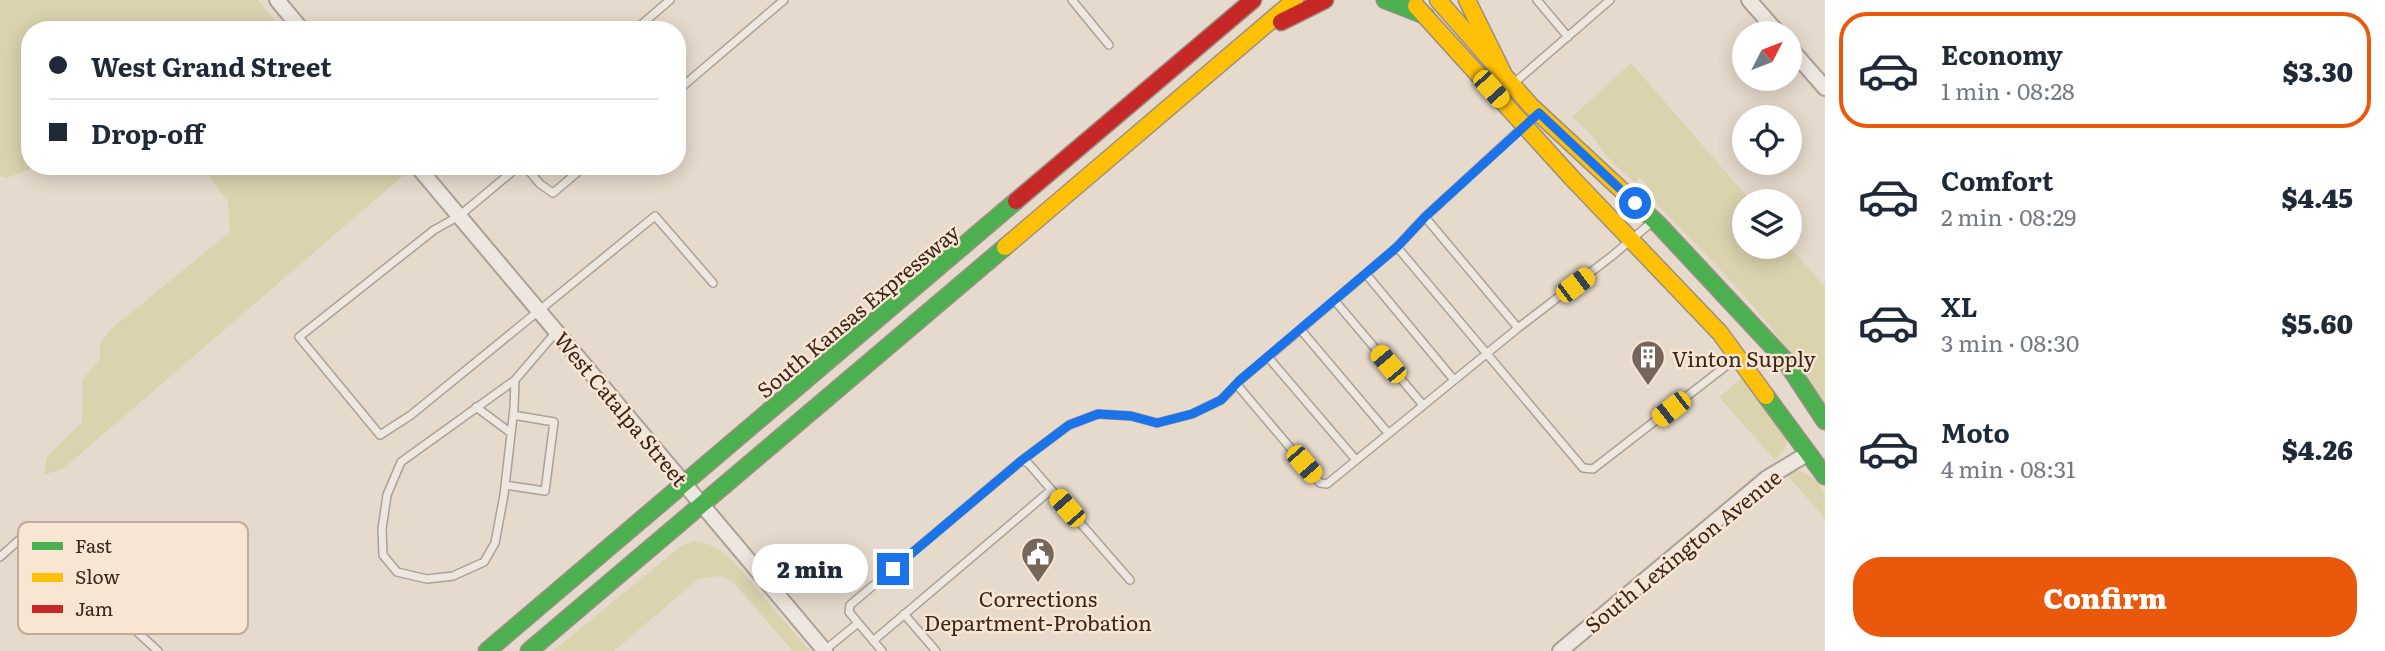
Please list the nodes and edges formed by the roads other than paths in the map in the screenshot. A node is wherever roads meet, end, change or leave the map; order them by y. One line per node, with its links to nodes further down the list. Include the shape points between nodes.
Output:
1 (277, 0): 18 (street)
2 (670, 0): 19 (lane)
3 (784, 0): 26 (lane)
4 (1072, 0): 23 (lane)
5 (1245, 0): 17 (main road)
6 (1253, 0): 17 (main road, South Kansas Expressway)
7 (1295, 0): 21 (main road)
8 (1325, 0): 21 (main road)
9 (1385, 0): 16 (main road)
10 (1411, 0): 16 (main road)
11 (1438, 0): 25 (main road)
12 (1467, 0): 25 (main road)
13 (1537, 0): 22 (lane)
14 (1610, 0): 22 (lane)
15 (1749, 0): 20 (street)
16 (1426, 16): 29 (main road)
17 (1228, 20): 62 (main road, South Kansas Expressway)
18 (294, 21)
19 (646, 21)
20 (1767, 21)
21 (1254, 35): 65 (main road)
22 (1568, 37): 25 (lane)
23 (1109, 44)
24 (1802, 62): 27 (street)
25 (1508, 80): 28 (main road)
26 (686, 83)
27 (1825, 88)
28 (1539, 113): 29 (lane); 36 (main road)
29 (1524, 126): 35 (lane); 37 (main road)
30 (425, 175): 34 (street, West Catalpa Street)
31 (508, 175): 34 (lane)
32 (532, 175): 33 (lane, via 553,193)
33 (574, 175)
34 (459, 216): 42 (street, West Catalpa Street); 42 (lane, via 434,230 299,337 380,435)
35 (1426, 216): 38 (lane); 43 (lane)
36 (1654, 221): 37 (lane); 55 (main road, via 1783,359)
37 (1631, 240): 43 (lane); 48 (main road, via 1720,332)
38 (1397, 247): 39 (lane); 46 (lane)
39 (1366, 274): 41 (lane); 50 (lane)
40 (713, 283): 42 (lane, via 655,216)
41 (1335, 301): 44 (lane); 52 (lane)
42 (540, 311): 45 (street, West Catalpa Street)
43 (1518, 328): 46 (lane)
44 (1301, 330): 47 (lane); 57 (lane)
45 (557, 331): 49 (lane); 62 (street, West Catalpa Street)
46 (1488, 352): 48 (lane, via 1587,470); 50 (lane)
47 (1268, 357): 51 (lane); 59 (lane)
48 (1738, 357): 58 (main road)
49 (514, 380): 53 (lane); 54 (lane)
50 (1454, 380): 52 (lane)
51 (1238, 383): 59 (lane, via 1323,485); 60 (lane, via 1221,400 1157,423 1098,414 1069,425)
52 (1423, 405): 57 (lane)
53 (477, 407): 56 (lane); 63 (lane, via 401,462 387,495 383,555 397,572 427,579 453,576 484,562 495,543)
54 (513, 415): 56 (lane); 63 (lane, via 554,422 545,491)
55 (1825, 421)
56 (511, 433): 63 (lane)
57 (1388, 433): 59 (lane)
58 (1807, 454): 61 (main road); 79 (street, South Lexington Avenue, via 1768,478)
59 (1356, 460)
60 (1021, 461): 64 (lane); 70 (lane, via 850,605 849,612)
61 (1825, 476)
62 (685, 483): 65 (street, West Catalpa Street); 74 (main road, South Kansas Expressway)
63 (505, 485)
64 (1051, 490): 68 (lane); 69 (lane)
65 (703, 504): 75 (main road); 76 (street, West Catalpa Street)
66 (18, 541): 67 (lane)
67 (0, 556)
68 (1130, 580)
69 (904, 614): 72 (lane); 78 (lane)
70 (858, 623): 72 (lane); 76 (lane)
71 (139, 634): 73 (lane)
72 (873, 641): 77 (lane)
73 (158, 651)
74 (487, 651)
75 (529, 651)
76 (825, 651)
77 (882, 651)
78 (936, 651)
79 (1560, 651)

